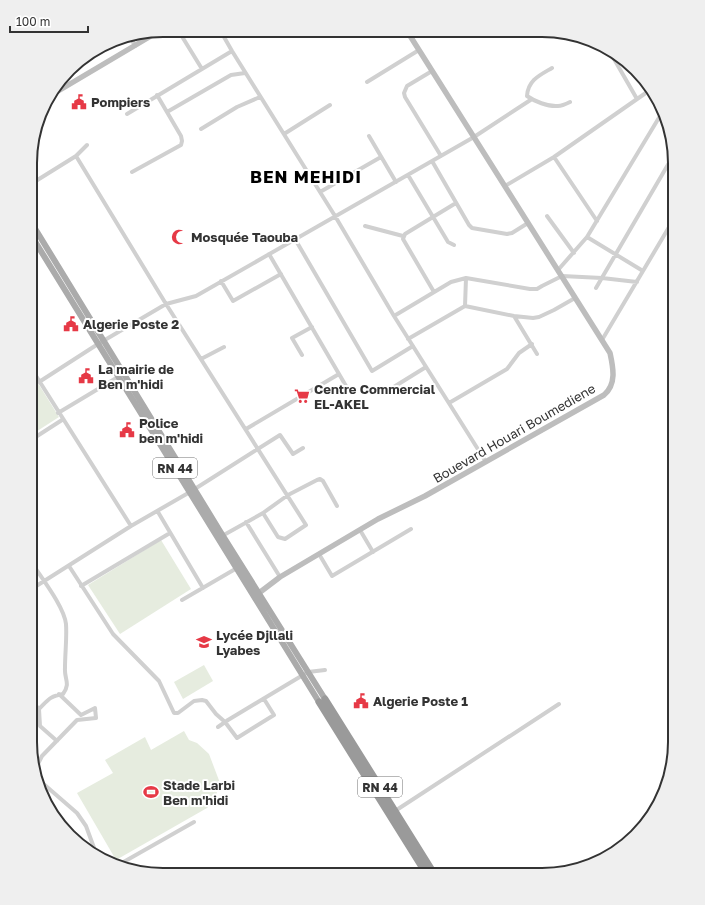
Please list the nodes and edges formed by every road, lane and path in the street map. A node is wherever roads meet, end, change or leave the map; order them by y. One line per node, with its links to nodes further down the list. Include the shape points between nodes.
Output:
1 (182, 37): 11 (street)
2 (224, 37): 8 (street)
3 (411, 37): 7 (street, Bouevard Houari Boumediene)
4 (148, 38): 6 (street)
5 (133, 41): 6 (street)
6 (135, 46): 15 (street)
7 (419, 50): 12 (street, Bouevard Houari Boumediene); 14 (street)
8 (232, 51): 11 (street); 13 (street)
9 (615, 60): 20 (street)
10 (552, 68): 19 (street, via 536,77 530,84 527,96)
11 (202, 69): 17 (street)
12 (432, 71): 29 (street, Bouevard Houari Boumediene); 32 (street, via 407,86 404,93)
13 (245, 73): 18 (street); 23 (street, via 231,75)
14 (367, 82)
15 (61, 90)
16 (647, 92): 20 (street)
17 (157, 95): 23 (street); 24 (street)
18 (260, 97): 26 (street); 27 (street)
19 (532, 99): 21 (street, via 559,107); 29 (street)
20 (637, 99): 34 (street)
21 (570, 102)
22 (330, 105): 27 (street)
23 (167, 112): 37 (street, via 181,136 180,145)
24 (127, 114)
25 (659, 118): 47 (street)
26 (201, 129)
27 (284, 134): 42 (street)
28 (369, 136): 33 (street)
29 (474, 138): 32 (street); 41 (street, Bouevard Houari Boumediene)
30 (87, 145): 31 (street)
31 (76, 156): 39 (street); 71 (street)
32 (441, 156): 35 (street)
33 (382, 157): 40 (street); 42 (street)
34 (554, 157): 41 (street); 47 (street)
35 (432, 161): 38 (street); 43 (street)
36 (668, 165): 59 (street)
37 (132, 172)
38 (408, 175): 40 (street); 46 (street)
39 (37, 180)
40 (396, 182): 44 (street)
41 (505, 186): 48 (street, Bouevard Houari Boumediene)
42 (320, 192): 44 (street)
43 (456, 203): 46 (street); 48 (street, via 469,225 475,229 507,234)
44 (335, 216): 54 (street); 73 (street)
45 (547, 216): 57 (street)
46 (433, 217): 52 (street); 56 (street, via 448,242)
47 (597, 222): 53 (street)
48 (528, 223): 60 (street, Bouevard Houari Boumediene)
49 (365, 226): 52 (street)
50 (668, 229): 61 (street)
51 (37, 232): 78 (main road, RN 44)
52 (403, 236): 69 (street)
53 (587, 237): 57 (street); 59 (street)
54 (295, 239): 58 (street); 81 (street, via 372,371)
55 (37, 245): 79 (main road, RN 44)
56 (454, 245)
57 (574, 253): 60 (street)
58 (269, 254): 62 (street); 66 (street)
59 (616, 254): 61 (street); 65 (street)
60 (558, 270): 63 (street, Bouevard Houari Boumediene)
61 (643, 271): 67 (street)
62 (281, 274): 66 (street, via 233,301); 75 (street)
63 (562, 276): 64 (street, via 530,289); 65 (street); 70 (street, Bouevard Houari Boumediene)
64 (466, 278): 69 (street, via 451,282); 72 (street)
65 (602, 278): 67 (street); 68 (street)
66 (221, 281): 71 (street, via 196,296)
67 (636, 282): 77 (street)
68 (596, 288)
69 (434, 292): 73 (street)
70 (575, 298): 74 (street, via 539,317); 77 (street, Bouevard Houari Boumediene)
71 (166, 304): 78 (street); 85 (street)
72 (465, 306): 74 (street); 76 (street)
73 (394, 316): 76 (street)
74 (514, 316): 80 (street)
75 (312, 327): 84 (street, via 292,338); 87 (street)
76 (408, 339): 81 (street)
77 (602, 340): 100 (street, Bouevard Houari Boumediene, via 610,353 613,368 610,390)
78 (104, 341): 79 (street); 101 (main road, RN 44)
79 (98, 344): 88 (main road, RN 44); 90 (street)
80 (532, 344): 83 (street); 93 (street, via 519,353 507,369)
81 (413, 346): 86 (street)
82 (224, 347): 85 (street)
83 (538, 354)
84 (302, 355)
85 (201, 359): 96 (street)
86 (426, 367): 92 (street); 93 (street)
87 (339, 374): 91 (street); 96 (street)
88 (118, 377): 94 (street); 101 (main road, RN 44)
89 (37, 378): 90 (street)
90 (39, 382): 94 (street)
91 (346, 386)
92 (384, 393)
93 (449, 403): 100 (street)
94 (58, 413): 95 (street)
95 (62, 420): 97 (street); 107 (street)
96 (246, 428): 98 (street)
97 (37, 436)
98 (258, 448): 99 (street, via 280,435 292,454); 101 (street); 102 (street)
99 (303, 448)
100 (486, 462): 109 (street, Bouevard Houari Boumediene)
101 (192, 491): 104 (street); 111 (main road, RN 44)
102 (288, 495): 103 (street, via 320,479); 105 (street); 105 (street, via 306,525 282,539 278,537)
103 (337, 506)
104 (158, 512): 107 (street); 110 (street)
105 (264, 513): 106 (street)
106 (246, 522): 111 (street); 117 (street)
107 (131, 526): 114 (street)
108 (411, 529): 112 (street)
109 (360, 530): 112 (street); 113 (street, Bouevard Houari Boumediene)
110 (170, 533): 120 (street); 121 (street)
111 (221, 537): 115 (main road, RN 44)
112 (373, 552): 113 (street, via 332,576)
113 (319, 554): 117 (street, Bouevard Houari Boumediene)
114 (68, 566): 118 (street); 120 (street)
115 (239, 566): 121 (street); 122 (main road, RN 44)
116 (37, 570): 118 (street)
117 (280, 577): 122 (street, Bouevard Houari Boumediene)
118 (44, 581): 119 (street); 126 (street, via 61,608 66,624 64,673 68,683 64,694)
119 (37, 586)
120 (81, 586): 131 (street, via 112,634 159,681 174,713 178,713 194,701 202,700 206,701)
121 (203, 588): 123 (street)
122 (257, 595): 125 (main road, RN 44)
123 (182, 600)
124 (325, 670): 125 (street)
125 (305, 674): 127 (street); 128 (main road, RN 44)
126 (59, 694): 130 (street, via 49,698); 133 (street, via 80,715 95,708 96,718 77,720)
127 (264, 699): 131 (street); 131 (street, via 274,714 237,738)
128 (322, 700): 136 (highway, RN 44); 140 (highway, RN 44)
129 (559, 704): 136 (street)
130 (39, 709): 133 (street, via 40,726)
131 (225, 722): 132 (street)
132 (218, 727)
133 (57, 741): 134 (street)
134 (39, 762)
135 (45, 785): 138 (street, via 78,813)
136 (395, 811): 141 (highway, RN 44)
137 (194, 822): 139 (street)
138 (94, 847)
139 (124, 862)
140 (423, 868)
141 (431, 868)

